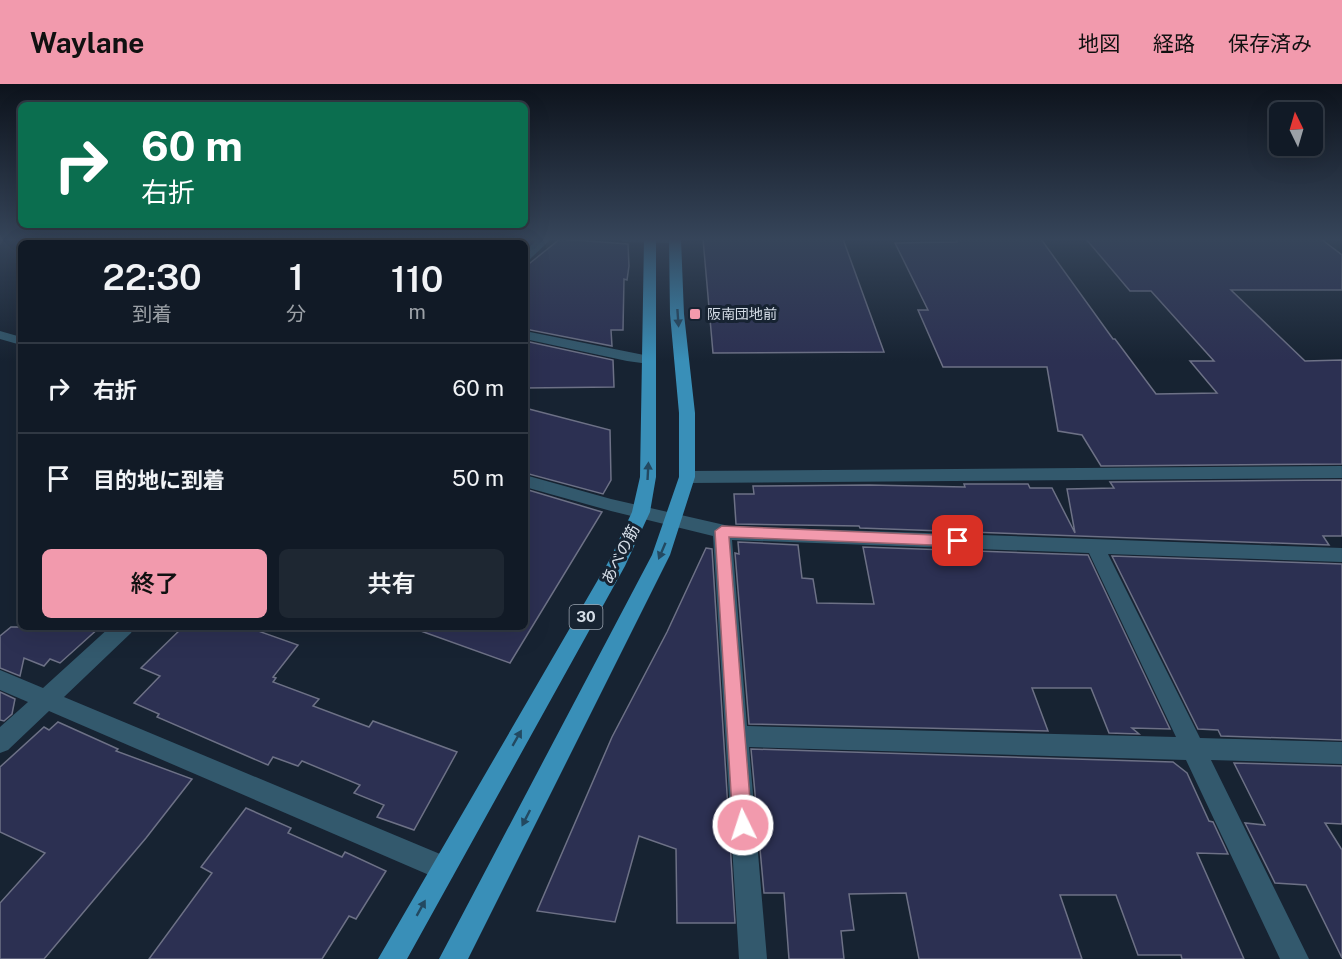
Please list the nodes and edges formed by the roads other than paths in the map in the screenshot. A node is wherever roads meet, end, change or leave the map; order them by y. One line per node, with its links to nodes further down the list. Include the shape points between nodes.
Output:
1 (650, 280): 6 (main road, あべの筋 / 30)
2 (676, 280): 8 (main road, 30, one-way to 8, via 687,413)
3 (0, 335): 5 (street)
4 (528, 336): 6 (street)
5 (18, 340)
6 (650, 360): 10 (main road, あべの筋 / 30, one-way to 6, via 648,477)
7 (1342, 472): 8 (street)
8 (687, 477): 11 (main road, 30)
9 (528, 482): 10 (street)
10 (641, 512): 11 (street); 22 (main road, あべの筋 / 30, one-way to 10, via 618,561)
11 (674, 520): 12 (street); 24 (main road, 30, one-way to 24, via 660,555)
12 (722, 531): 13 (street); 18 (street)
13 (1095, 546): 14 (street); 20 (street)
14 (1342, 555)
15 (120, 630): 17 (street)
16 (0, 680): 17 (street)
17 (44, 700): 19 (street); 22 (street)
18 (736, 736): 20 (street); 25 (street)
19 (0, 742)
20 (1194, 749): 21 (street); 26 (street)
21 (1342, 753)
22 (443, 868): 23 (main road, あべの筋 / 30, one-way to 22)
23 (392, 959)
24 (453, 959)
25 (753, 959)
26 (1294, 959)

